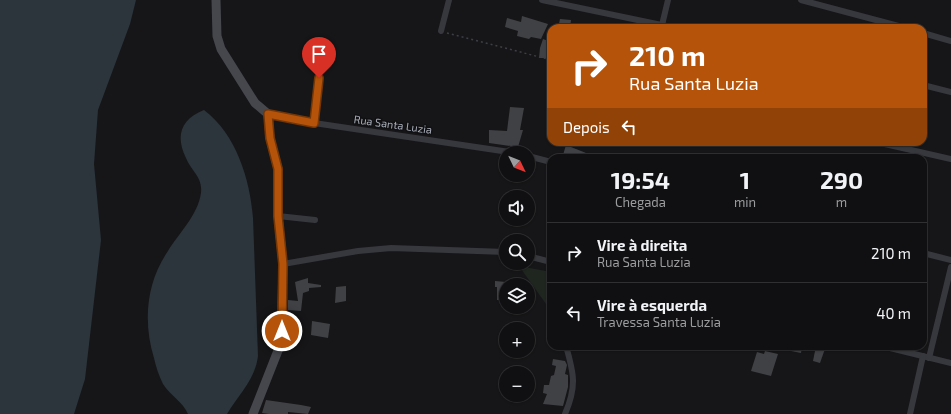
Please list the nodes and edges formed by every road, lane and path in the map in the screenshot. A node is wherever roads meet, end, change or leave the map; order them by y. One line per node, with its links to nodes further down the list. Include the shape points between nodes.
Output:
1 (216, 0): 16 (street, via 217,36 221,49 255,103)
2 (449, 0): 9 (street)
3 (542, 0): 6 (street)
4 (668, 0): 7 (street)
5 (801, 0): 8 (street)
6 (657, 24)
7 (662, 24)
8 (891, 24)
9 (441, 31): 12 (path)
10 (927, 34): 11 (street)
11 (951, 41)
12 (547, 59)
13 (319, 78): 17 (street)
14 (927, 86): 15 (street)
15 (951, 92)
16 (268, 114): 17 (street, Rua Santa Luzia); 23 (street, via 270,138 278,169)
17 (314, 123): 19 (street, Rua Santa Luzia)
18 (894, 146): 21 (street)
19 (499, 150)
20 (535, 158): 22 (street)
21 (951, 159)
22 (547, 161)
23 (278, 216): 24 (street); 30 (street)
24 (315, 220)
25 (499, 252): 30 (street, via 391,248)
26 (927, 254): 28 (street)
27 (535, 258): 29 (street)
28 (951, 260)
29 (547, 261)
30 (283, 264): 36 (street, via 281,343)
31 (951, 267): 34 (street)
32 (567, 350): 37 (street, via 574,375 571,400)
33 (898, 350): 34 (street)
34 (926, 357): 35 (street); 38 (street)
35 (951, 363)
36 (252, 414)
37 (565, 414)
38 (910, 414)

